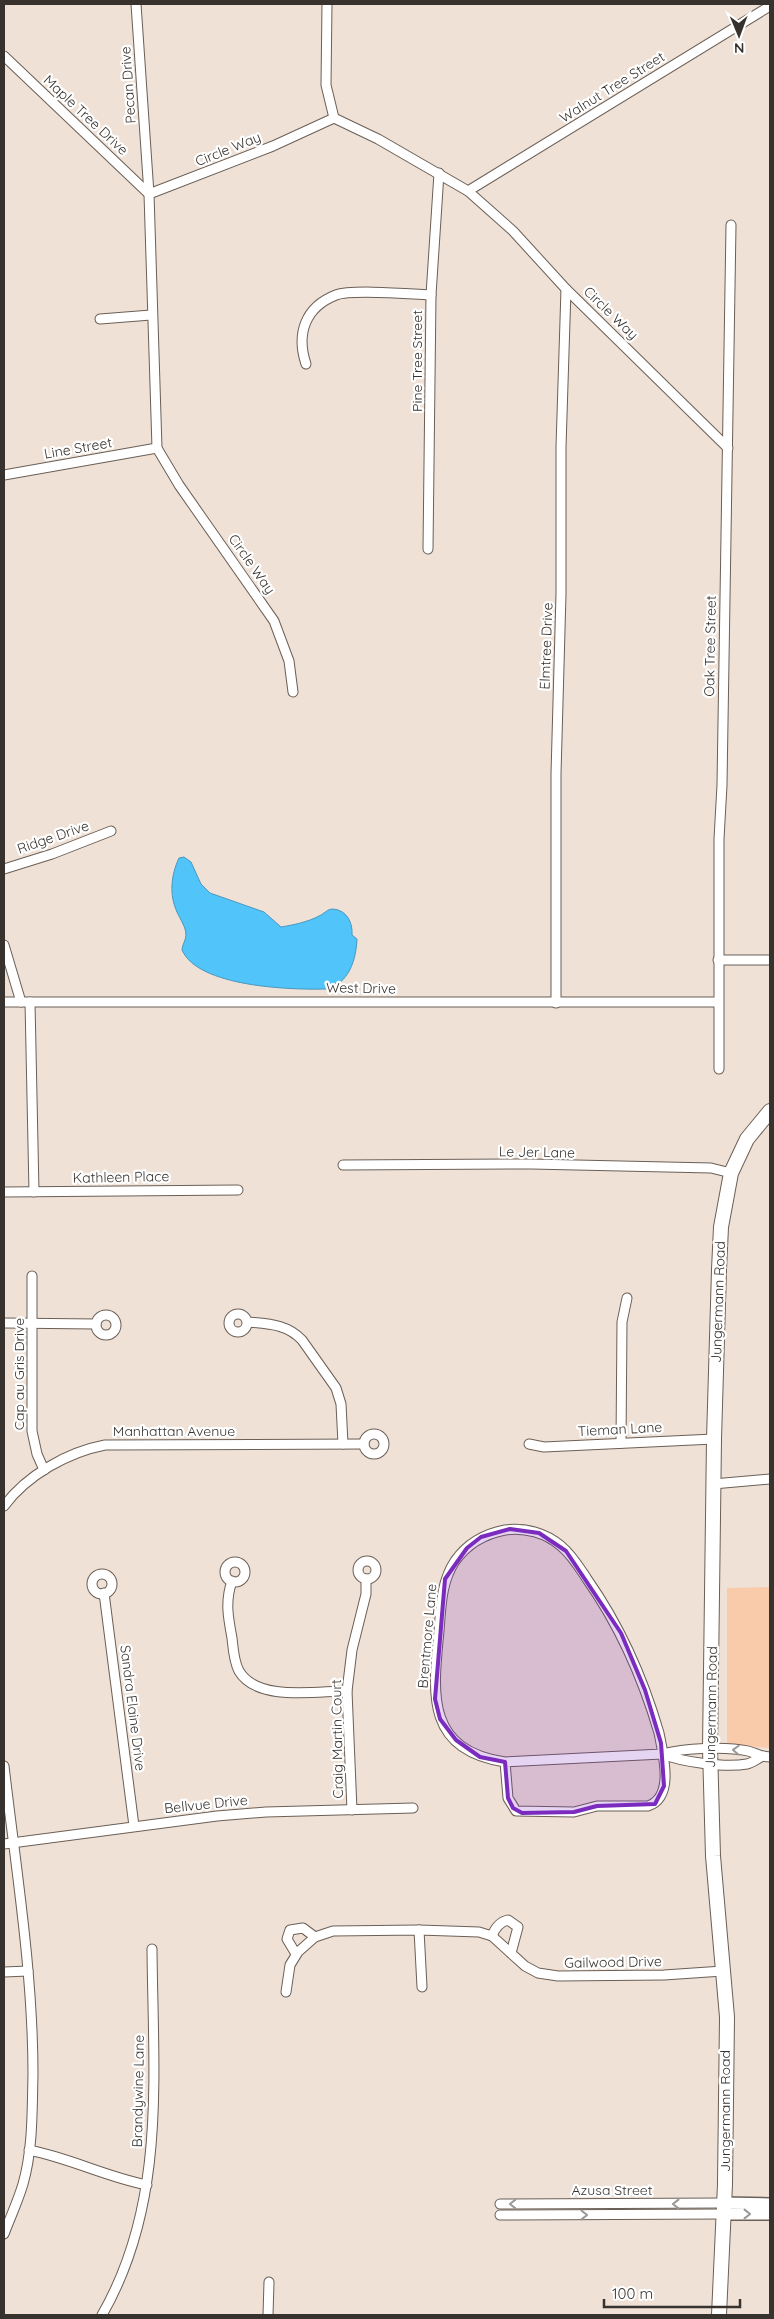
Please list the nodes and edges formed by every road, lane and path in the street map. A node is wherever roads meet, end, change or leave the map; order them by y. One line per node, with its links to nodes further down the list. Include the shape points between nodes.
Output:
1 (136, 4): 8 (street, Pecan Drive)
2 (327, 4): 5 (street, via 326,85)
3 (770, 6): 7 (street, Walnut Tree Street)
4 (4, 56): 8 (street, Maple Tree Drive)
5 (334, 118): 6 (street, Circle Way); 8 (street, Circle Way, via 273,146)
6 (439, 173): 7 (street, Circle Way); 11 (street, Pine Tree Street)
7 (468, 191): 10 (street, Circle Way, via 513,231)
8 (149, 194): 12 (street, Circle Way)
9 (730, 225): 16 (street, Oak Tree Street)
10 (566, 290): 16 (street, Circle Way); 28 (street, Elmtree Drive, via 556,774)
11 (431, 295): 14 (street, via 335,295 319,305 304,323 301,332); 18 (street, Pine Tree Street)
12 (151, 316): 13 (street); 15 (street, Circle Way)
13 (100, 319)
14 (306, 364)
15 (157, 448): 17 (street, Line Street); 19 (street, Circle Way, via 179,485 274,621 289,661)
16 (728, 448): 23 (street, Oak Tree Street)
17 (4, 475)
18 (428, 549)
19 (293, 692)
20 (110, 831): 21 (street, Ridge Drive)
21 (4, 869)
22 (4, 945): 26 (street)
23 (718, 960): 24 (street); 27 (street, Oak Tree Street)
24 (770, 960)
25 (4, 1002): 26 (street, West Drive)
26 (26, 1002): 28 (street, West Drive); 35 (street)
27 (718, 1002): 28 (street, West Drive); 29 (street, Oak Tree Street)
28 (556, 1003)
29 (719, 1068)
30 (770, 1111): 32 (main road, Jungermann Road, via 747,1139)
31 (343, 1165): 32 (street, Le Jer Lane, via 531,1164 710,1168)
32 (731, 1173): 42 (main road, Jungermann Road, via 721,1227)
33 (238, 1190): 35 (street, Kathleen Place)
34 (4, 1192): 35 (street, Kathleen Place)
35 (34, 1192)
36 (32, 1276): 40 (street, Cap au Gris Drive)
37 (627, 1298): 43 (street, via 622,1322)
38 (248, 1322): 44 (street, via 280,1325 302,1340 336,1388 341,1404)
39 (4, 1323): 40 (street)
40 (33, 1323): 41 (street); 47 (street, Cap au Gris Drive, via 32,1431)
41 (96, 1324)
42 (714, 1439): 43 (street, Tieman Lane); 49 (main road, Jungermann Road)
43 (621, 1443): 46 (street, Tieman Lane)
44 (343, 1444): 45 (street, Manhattan Avenue); 47 (street, Manhattan Avenue, via 105,1444 84,1450)
45 (364, 1444)
46 (529, 1444)
47 (44, 1470): 50 (street, Manhattan Avenue, via 18,1488)
48 (770, 1479): 49 (street)
49 (713, 1484): 56 (main road, Jungermann Road)
50 (4, 1506)
51 (366, 1579): 54 (street, Craig Martin Court, via 366,1594 352,1650)
52 (232, 1581): 54 (street, via 226,1606 235,1658 239,1671 253,1687 274,1692)
53 (104, 1593): 62 (street, Sandra Elaine Drive)
54 (347, 1691): 61 (street, Craig Martin Court)
55 (662, 1754): 56 (street, Brentmore Lane, via 678,1750); 56 (street, Brentmore Lane, via 678,1761); 58 (street, Brentmore Lane); 58 (street, Brentmore Lane, via 664,1786 655,1804 597,1806 574,1812 516,1811 508,1798); 58 (street, Brentmore Lane, via 654,1715 635,1662 595,1590 572,1558 555,1542 539,1533 510,1529 481,1537 467,1548 449,1572 442,1593 434,1682 437,1710 446,1729 468,1751)
56 (710, 1756): 57 (street, one-way to 56, via 749,1751); 57 (street, via 748,1764); 71 (main road, Jungermann Road, via 713,1856)
57 (766, 1757)
58 (505, 1762)
59 (4, 1766): 63 (street)
60 (413, 1808): 61 (street, Bellvue Drive)
61 (352, 1810): 62 (street, Bellvue Drive, via 217,1816)
62 (134, 1826): 63 (street, Bellvue Drive)
63 (8, 1843): 70 (street)
64 (419, 1930): 65 (street, via 479,1932); 66 (street, via 333,1931); 73 (street)
65 (492, 1936): 68 (street, Gailwood Drive); 68 (street, via 495,1928 508,1920 518,1927)
66 (315, 1938): 69 (street); 69 (street, via 303,1928 290,1930 287,1939)
67 (152, 1949): 76 (street, Brandywine Lane, via 154,2127)
68 (511, 1953): 71 (street, Gailwood Drive, via 538,1973 558,1976)
69 (296, 1954): 74 (street, via 290,1965)
70 (28, 1971): 72 (street); 75 (street, via 33,2052)
71 (722, 1971): 79 (main road, Jungermann Road, via 727,2017)
72 (4, 1972)
73 (422, 1987)
74 (286, 1992)
75 (29, 2150): 76 (street, via 66,2158 98,2172); 82 (street, via 23,2184)
76 (147, 2185): 84 (street, Brandywine Lane, via 131,2248)
77 (500, 2204): 79 (street, Azusa Street, one-way to 77)
78 (770, 2204): 79 (street)
79 (724, 2209): 80 (street, Azusa Street, one-way to 79); 81 (street, one-way to 81); 86 (main road, Jungermann Road)
80 (500, 2214)
81 (770, 2214)
82 (4, 2234)
83 (269, 2282): 85 (street)
84 (102, 2315)
85 (268, 2315)
86 (718, 2315)

